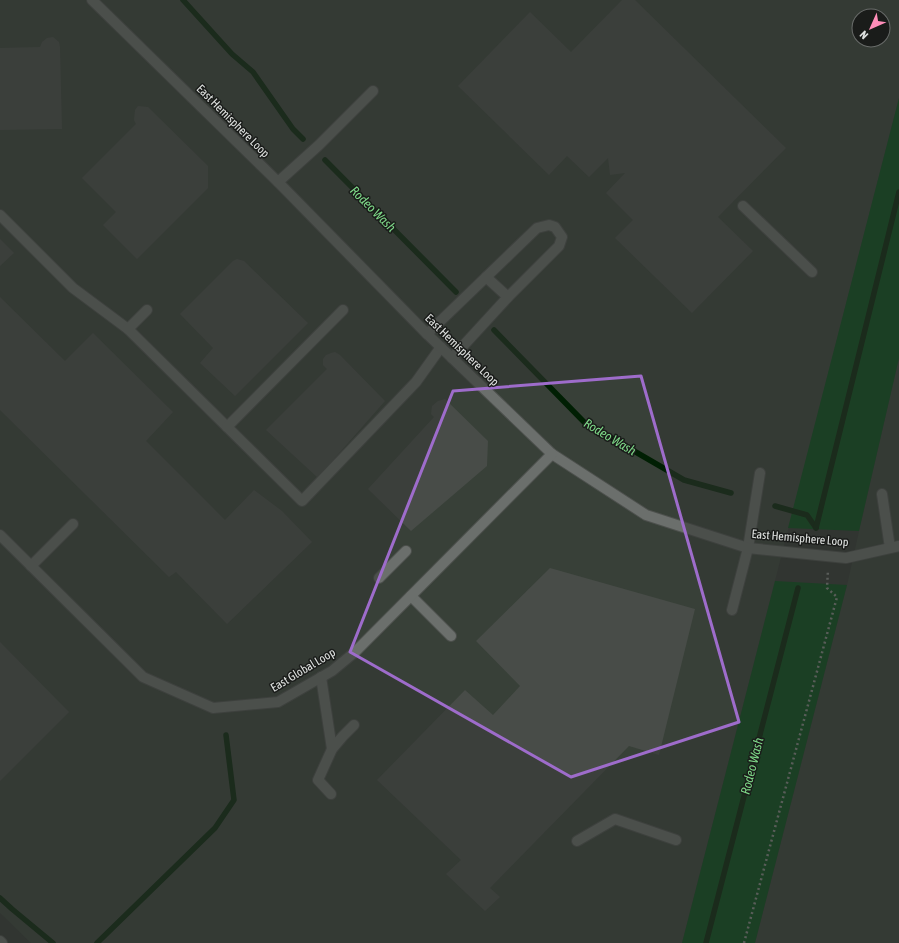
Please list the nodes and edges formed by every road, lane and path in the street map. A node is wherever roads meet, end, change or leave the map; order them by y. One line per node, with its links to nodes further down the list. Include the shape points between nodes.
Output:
1 (92, 0): 3 (street, East Hemisphere Loop)
2 (373, 91): 3 (street)
3 (278, 182): 12 (street, East Hemisphere Loop)
4 (743, 206): 6 (street)
5 (0, 215): 11 (street, via 73,288)
6 (812, 272)
7 (486, 277): 8 (street); 8 (street, via 537,228 549,225 555,227 562,237 559,246); 12 (street)
8 (508, 297): 14 (street)
9 (148, 310): 11 (street)
10 (343, 310): 15 (street)
11 (128, 329): 15 (street)
12 (427, 334): 13 (street, East Hemisphere Loop)
13 (441, 348): 14 (street, East Hemisphere Loop); 15 (street, via 416,382 302,501)
14 (452, 358): 16 (street, East Hemisphere Loop)
15 (227, 427)
16 (552, 454): 22 (street, East Hemisphere Loop, via 646,515); 27 (street, East Global Loop)
17 (760, 473): 22 (street)
18 (882, 494): 21 (street)
19 (73, 524): 25 (street)
20 (0, 535): 25 (street, East Global Loop)
21 (894, 547): 24 (street, East Hemisphere Loop, via 846,558)
22 (748, 548): 24 (street, East Hemisphere Loop); 28 (street)
23 (406, 551): 26 (street)
24 (829, 556): 36 (path, via 827,588 837,597)
25 (31, 566): 30 (street, East Global Loop, via 143,677 213,708 278,702)
26 (379, 578)
27 (411, 596): 29 (street); 30 (street, East Global Loop, via 355,652)
28 (732, 610)
29 (451, 636)
30 (322, 677): 32 (street)
31 (354, 725): 32 (street)
32 (332, 749): 33 (street, via 318,780)
33 (331, 794)
34 (676, 840): 35 (street, via 615,819)
35 (577, 841)
36 (744, 943)

